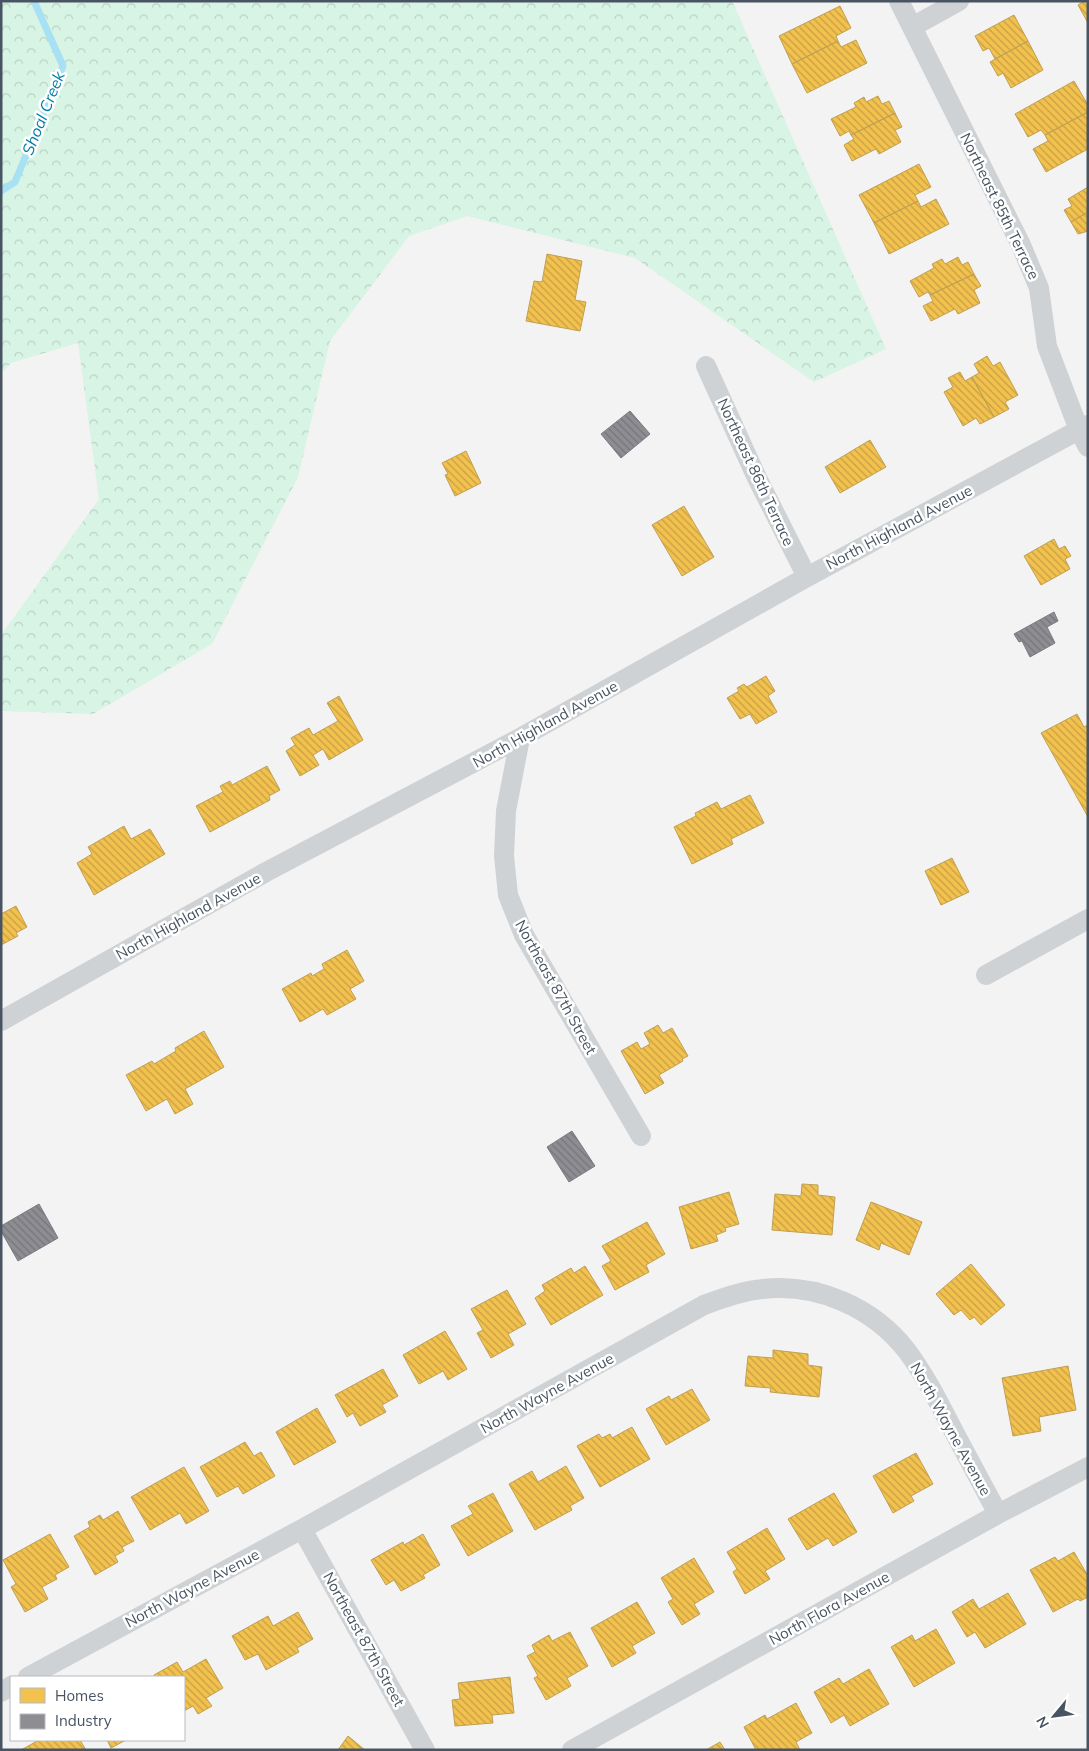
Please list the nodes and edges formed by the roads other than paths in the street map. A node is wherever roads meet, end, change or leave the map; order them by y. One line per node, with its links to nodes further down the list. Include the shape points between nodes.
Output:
1 (899, 1): 3 (street, Northeast 85th Terrace)
2 (959, 1): 3 (street)
3 (912, 27): 5 (street, Northeast 85th Terrace, via 1039,288 1047,346)
4 (706, 366): 6 (street, Northeast 86th Terrace)
5 (1085, 434): 6 (street, North Highland Avenue)
6 (807, 577): 7 (street, North Highland Avenue)
7 (520, 738): 10 (street, North Highland Avenue, via 266,872); 11 (street, Northeast 87th Street, via 506,811 504,856 508,895 524,935)
8 (1088, 919): 9 (street)
9 (986, 975)
10 (1, 1021)
11 (641, 1136)
12 (1088, 1467): 13 (street, North Flora Avenue)
13 (998, 1514): 14 (street, North Wayne Avenue, via 931,1388 906,1350 880,1323 850,1303 820,1293 789,1288 736,1294 704,1305); 17 (street, North Flora Avenue)
14 (302, 1528): 15 (street, North Wayne Avenue); 16 (street, Northeast 87th Street)
15 (30, 1676)
16 (425, 1750)
17 (572, 1750)

